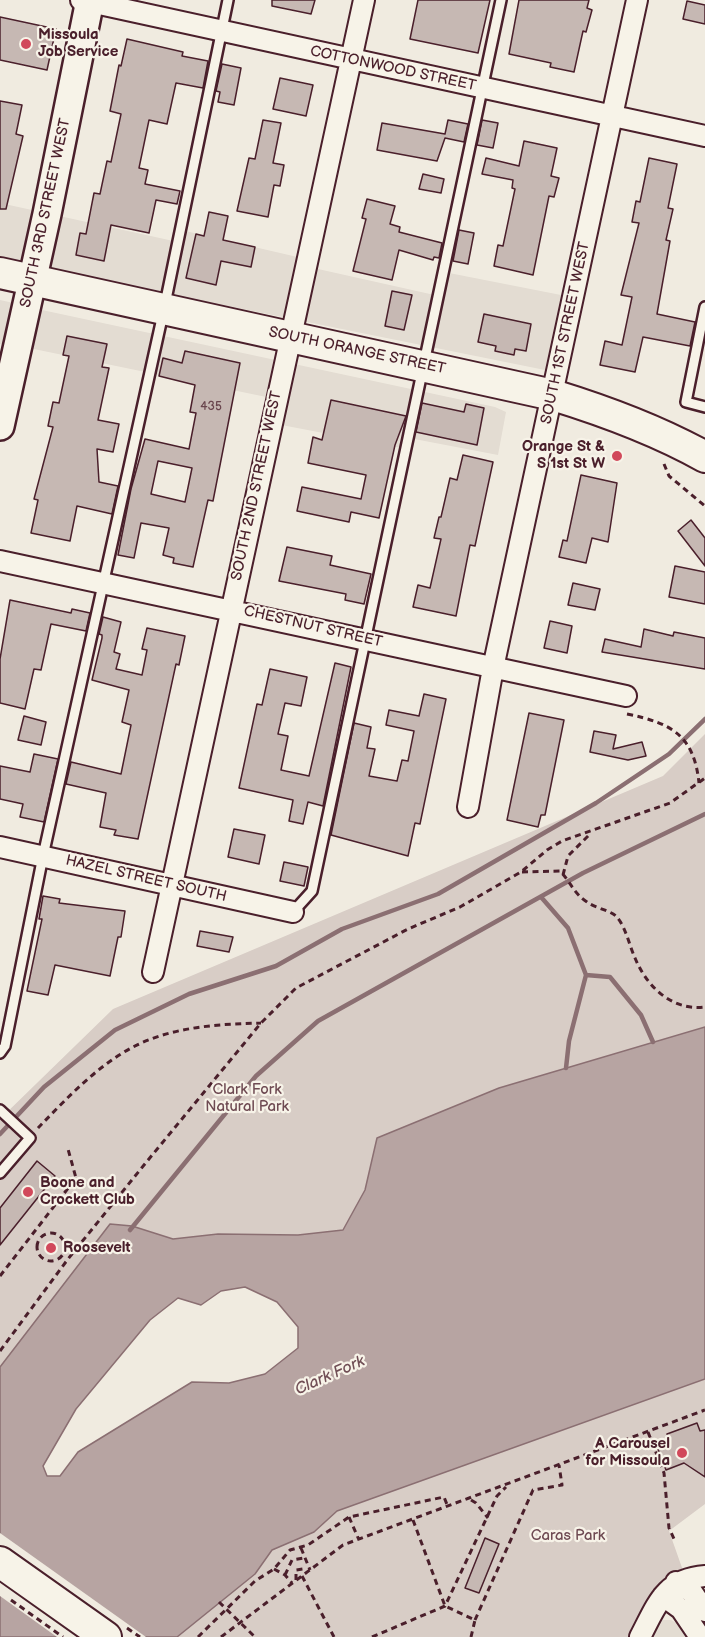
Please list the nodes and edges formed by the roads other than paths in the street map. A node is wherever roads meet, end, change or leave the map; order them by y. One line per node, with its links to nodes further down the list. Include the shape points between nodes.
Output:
1 (228, 0): 6 (lane)
2 (364, 0): 7 (street, SOUTH 2ND STREET WEST)
3 (501, 0): 8 (lane)
4 (637, 0): 9 (street, SOUTH 1ST STREET WEST)
5 (87, 1): 6 (street, COTTONWOOD STREET); 12 (main road, SOUTH 3RD STREET WEST)
6 (221, 31): 7 (street, COTTONWOOD STREET); 14 (lane)
7 (351, 60): 8 (street, COTTONWOOD STREET); 15 (street, SOUTH 2ND STREET WEST)
8 (483, 88): 9 (street, COTTONWOOD STREET); 16 (lane)
9 (612, 116): 10 (street, COTTONWOOD STREET); 17 (street, SOUTH 1ST STREET WEST)
10 (705, 136)
11 (0, 273): 12 (main road, SOUTH ORANGE STREET)
12 (32, 280): 14 (main road, SOUTH ORANGE STREET); 19 (main road, SOUTH 3RD STREET WEST)
13 (705, 307): 18 (lane, via 686,402)
14 (164, 309): 15 (main road, SOUTH ORANGE STREET); 22 (lane)
15 (290, 336): 16 (main road, SOUTH ORANGE STREET); 23 (street, SOUTH 2ND STREET WEST)
16 (425, 366): 17 (main road, SOUTH ORANGE STREET); 24 (lane)
17 (553, 394): 20 (main road, SOUTH ORANGE STREET, via 634,423); 25 (street, SOUTH 1ST STREET WEST)
18 (705, 407)
19 (0, 426)
20 (705, 457)
21 (0, 561): 22 (street, CHESTNUT STREET)
22 (105, 582): 23 (street, CHESTNUT STREET); 29 (lane)
23 (231, 609): 24 (street, CHESTNUT STREET); 30 (street, SOUTH 2ND STREET WEST)
24 (364, 639): 25 (street, CHESTNUT STREET); 31 (lane, via 312,891)
25 (493, 668): 26 (street, CHESTNUT STREET); 27 (street, SOUTH 1ST STREET WEST)
26 (622, 704)
27 (468, 807)
28 (0, 847): 29 (street, HAZEL STREET SOUTH)
29 (43, 856): 30 (street, HAZEL STREET SOUTH); 33 (lane, via 5,1046)
30 (171, 885): 31 (street, HAZEL STREET SOUTH); 32 (street, SOUTH 2ND STREET WEST)
31 (293, 912)
32 (153, 972)
33 (0, 1053)
34 (3, 1113): 35 (lane, via 30,1138)
35 (0, 1173)
36 (0, 1562): 40 (main road)
37 (705, 1576): 38 (street)
38 (669, 1589): 39 (street, via 692,1592); 41 (street); 42 (street)
39 (705, 1611)
40 (106, 1637)
41 (640, 1637)
42 (700, 1637)

